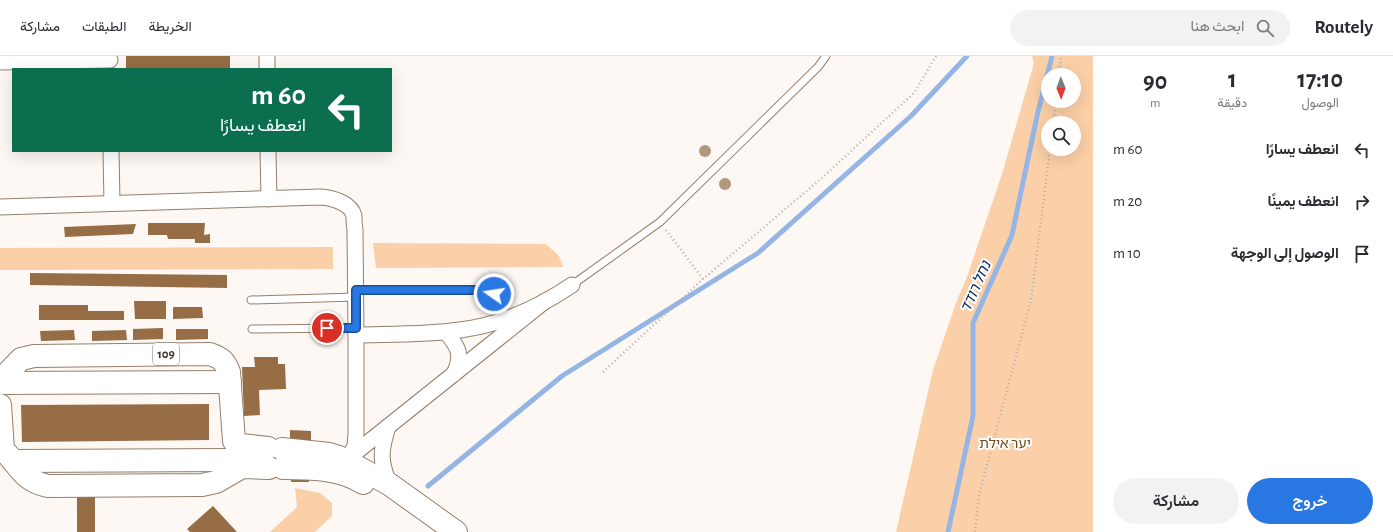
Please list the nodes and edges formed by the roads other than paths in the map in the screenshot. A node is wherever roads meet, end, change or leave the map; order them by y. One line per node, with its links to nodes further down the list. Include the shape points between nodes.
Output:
1 (267, 56): 5 (street)
2 (826, 56): 11 (lane, via 818,67 660,222)
3 (0, 62): 4 (street)
4 (110, 62)
5 (267, 68)
6 (111, 152): 9 (street)
7 (268, 152): 8 (street)
8 (269, 199): 9 (street); 12 (street, via 322,197 333,198 347,206 353,214)
9 (112, 204): 10 (street)
10 (0, 207)
11 (572, 285): 14 (street)
12 (356, 294): 13 (lane); 15 (lane, via 488,290 494,294); 17 (street)
13 (251, 300)
14 (545, 301): 15 (street); 19 (street)
15 (507, 319): 18 (street)
16 (252, 329): 17 (lane)
17 (356, 331): 18 (street); 27 (street, via 355,446)
18 (446, 332): 19 (street, via 454,342 459,357)
19 (454, 374): 23 (street)
20 (0, 382): 21 (main road); 21 (main road, 109, via 21,359 34,356 210,354 226,363)
21 (230, 382): 25 (main road, 109)
22 (0, 405): 24 (main road)
23 (388, 427): 27 (street); 28 (street, via 381,457)
24 (5, 453): 25 (main road, via 25,477 37,484 48,486 202,485 216,482)
25 (234, 458): 26 (main road, via 242,467); 26 (main road, via 241,445)
26 (276, 458): 27 (main road, via 329,454)
27 (346, 464): 28 (main road); 29 (main road, via 356,478)
28 (389, 484): 30 (main road)
29 (436, 532)
30 (456, 532)

